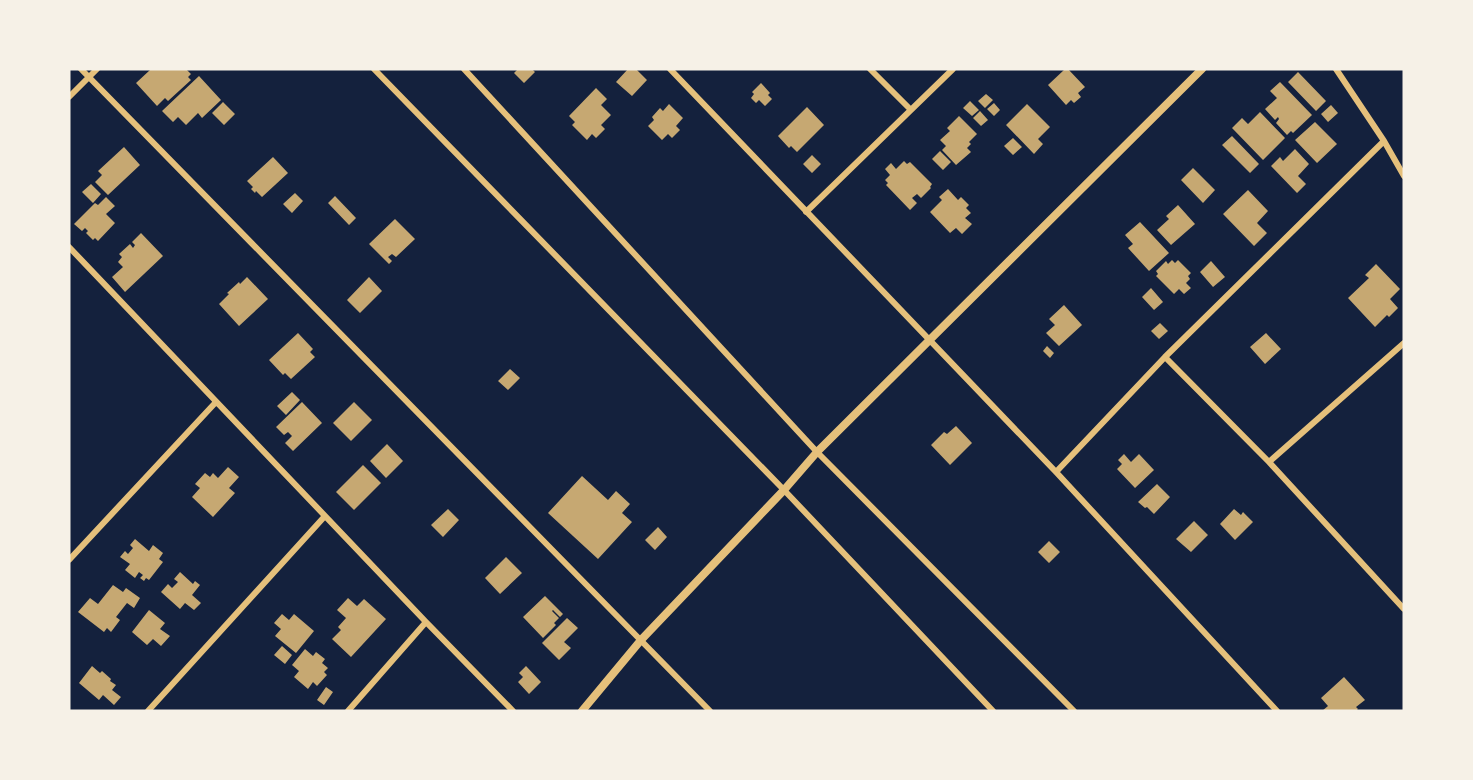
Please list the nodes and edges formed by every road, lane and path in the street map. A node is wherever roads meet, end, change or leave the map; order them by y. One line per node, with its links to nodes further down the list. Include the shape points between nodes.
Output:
1 (81, 69): 10 (street)
2 (97, 69): 10 (street)
3 (374, 69): 24 (street)
4 (464, 69): 21 (street)
5 (670, 69): 15 (street)
6 (870, 69): 12 (street)
7 (953, 69): 12 (street)
8 (1202, 69): 17 (street)
9 (1336, 69): 13 (street)
10 (89, 77): 11 (street); 29 (street)
11 (69, 97)
12 (911, 110): 15 (street)
13 (1384, 141): 14 (street); 19 (street)
14 (1404, 176)
15 (806, 212): 17 (street)
16 (69, 247): 20 (street)
17 (928, 341): 21 (street); 23 (street)
18 (1404, 343): 22 (street)
19 (1165, 357): 22 (street); 23 (street)
20 (216, 402): 25 (street); 26 (street)
21 (817, 452): 24 (street); 36 (street)
22 (1269, 462): 27 (street)
23 (1056, 472): 37 (street)
24 (784, 490): 29 (street); 35 (street)
25 (325, 516): 28 (street); 30 (street)
26 (69, 560)
27 (1404, 609)
28 (426, 622): 31 (street); 32 (street)
29 (641, 640): 33 (street); 34 (street)
30 (148, 711)
31 (348, 711)
32 (513, 711)
33 (582, 711)
34 (710, 711)
35 (993, 711)
36 (1074, 711)
37 (1277, 711)

